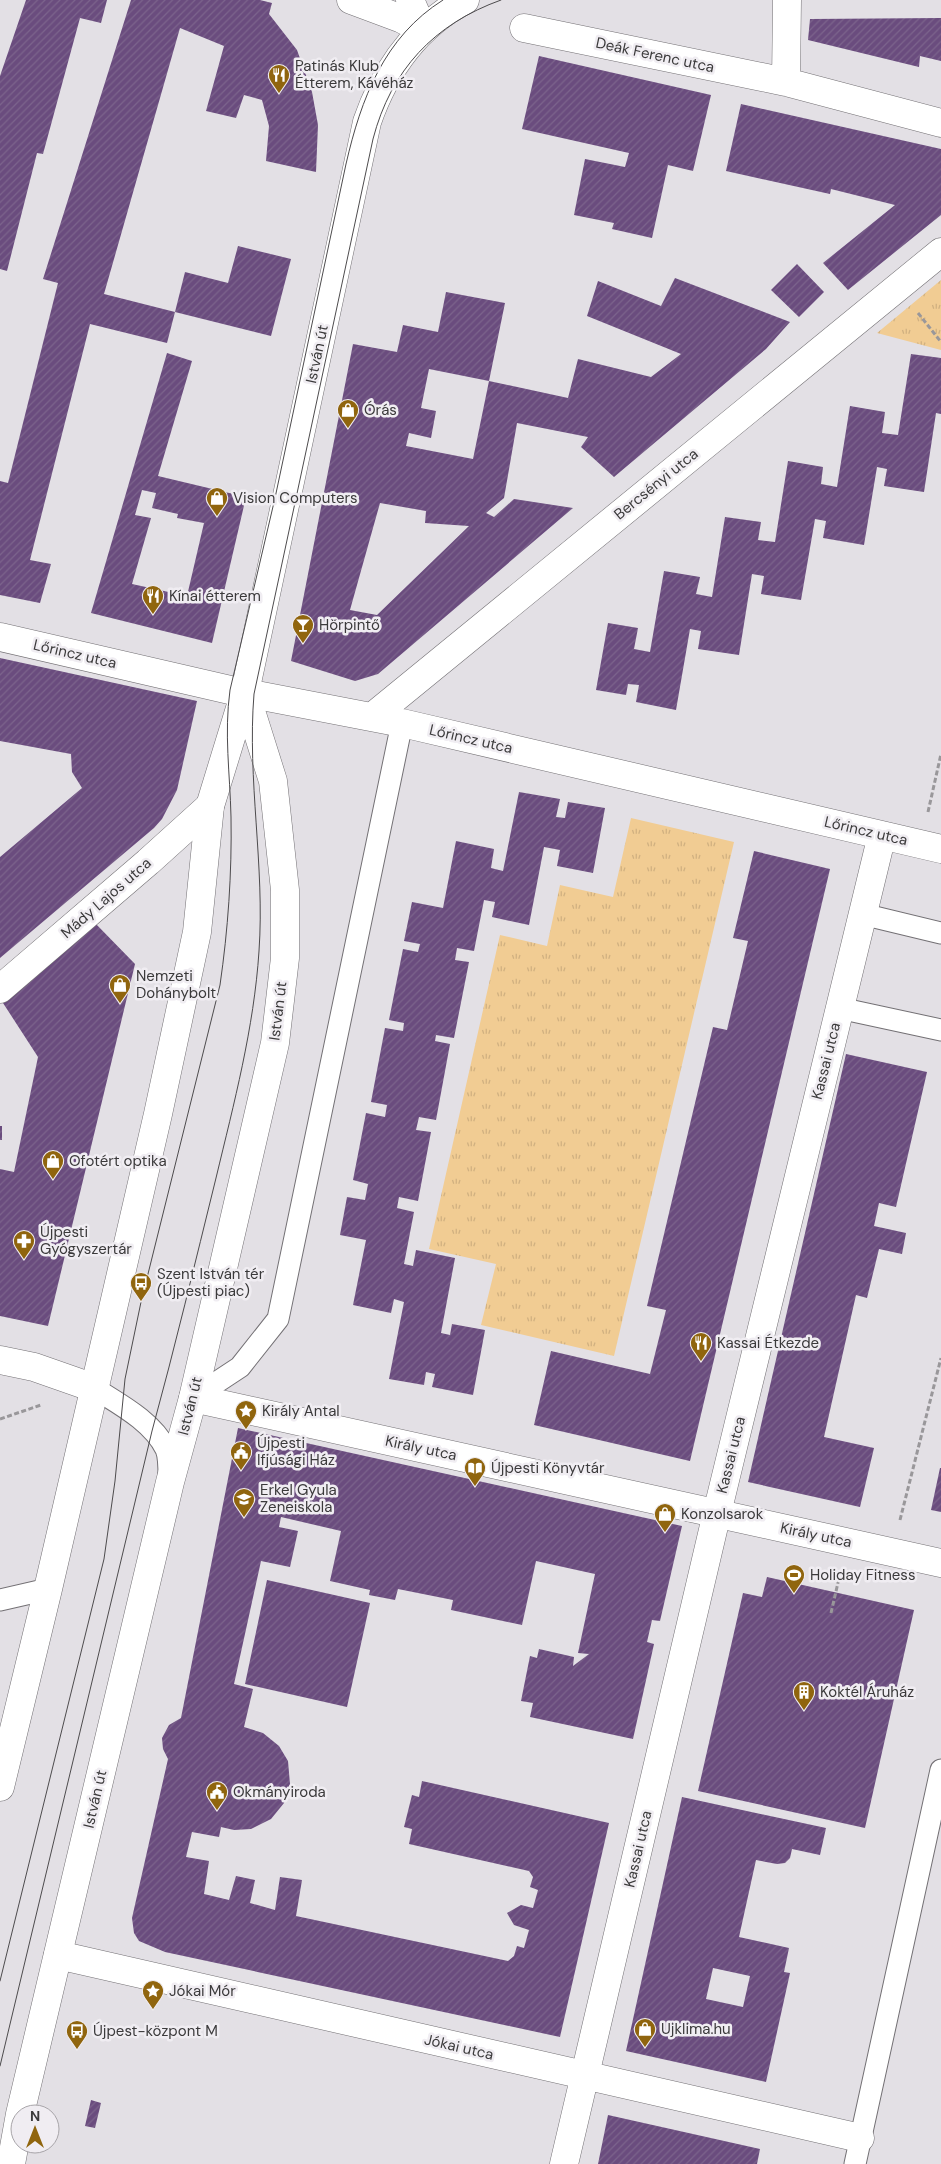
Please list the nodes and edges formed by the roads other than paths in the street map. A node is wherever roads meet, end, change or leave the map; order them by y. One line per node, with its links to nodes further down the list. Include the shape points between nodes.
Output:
1 (352, 0): 5 (street, via 402,19)
2 (410, 0): 5 (street)
3 (465, 0): 5 (street, István út)
4 (786, 0): 7 (street)
5 (434, 15): 11 (street, István út, via 396,61 368,122)
6 (524, 28): 7 (street, Deák Ferenc utca)
7 (786, 82): 8 (street, Deák Ferenc utca)
8 (941, 123)
9 (941, 252): 12 (street, Bercsényi utca)
10 (0, 637): 11 (street, Lőrincz utca)
11 (245, 692): 12 (street, Lőrincz utca); 14 (street, István út); 24 (street, István út, via 273,781 285,890 285,958 275,1043)
12 (372, 716): 13 (street, Lőrincz utca)
13 (402, 723): 15 (street, Lőrincz utca); 24 (lane, via 278,1319 240,1368)
14 (210, 806): 19 (street, Mády Lajos utca); 23 (street, István út, via 197,932)
15 (882, 834): 16 (street, Lőrincz utca); 17 (street, Kassai utca)
16 (931, 846)
17 (862, 914): 18 (lane); 20 (street, Kassai utca)
18 (941, 933)
19 (0, 989)
20 (839, 1008): 21 (lane); 26 (street, Kassai utca)
21 (941, 1030)
22 (0, 1360): 23 (street)
23 (94, 1388): 25 (lane, via 133,1413 152,1431 166,1450); 28 (street, István út)
24 (194, 1398): 25 (street, István út); 26 (street, Király utca)
25 (170, 1482): 32 (street, István út)
26 (717, 1513): 27 (street, Király utca); 33 (street, Kassai utca)
27 (941, 1563)
28 (48, 1589): 29 (lane); 31 (street, István út)
29 (0, 1600)
30 (941, 1770): 35 (lane)
31 (0, 1786)
32 (58, 1955): 33 (street, Jókai utca); 34 (street, István út)
33 (584, 2076): 35 (street, Jókai utca); 36 (street, Kassai utca)
34 (22, 2104)
35 (857, 2151)
36 (564, 2164)

